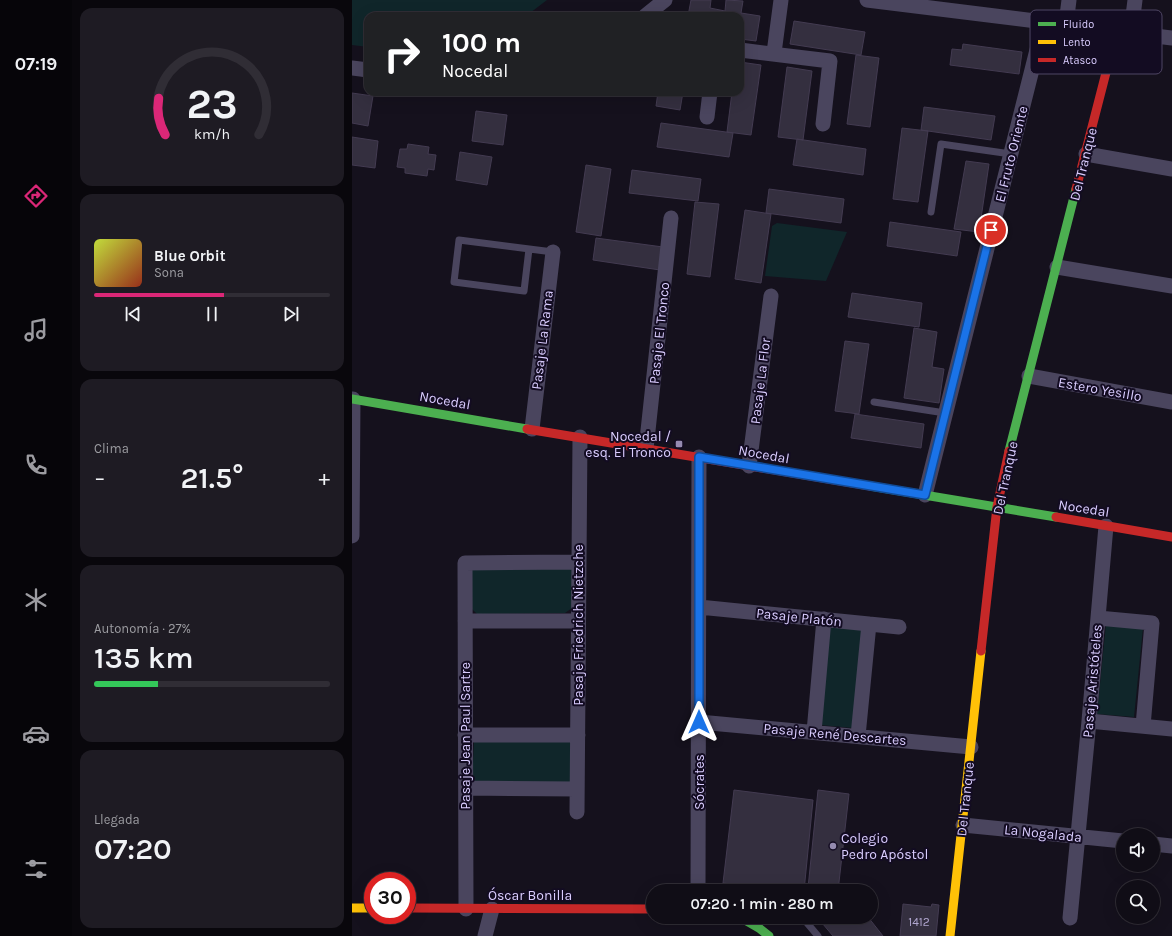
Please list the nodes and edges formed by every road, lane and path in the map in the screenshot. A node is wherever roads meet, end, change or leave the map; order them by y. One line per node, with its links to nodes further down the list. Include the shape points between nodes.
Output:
1 (664, 0): 8 (street)
2 (781, 0): 13 (street)
3 (866, 0): 9 (street)
4 (1068, 0): 6 (street)
5 (1135, 0): 7 (street, Del Tranque)
6 (1067, 10)
7 (1131, 10)
8 (650, 12)
9 (1030, 20)
10 (1162, 37): 11 (street)
11 (1172, 38)
12 (744, 50): 13 (street)
13 (774, 53): 20 (street, via 830,61)
14 (352, 68): 15 (street)
15 (364, 70)
16 (1031, 74): 21 (street, El Fruto Oriente)
17 (1111, 74): 22 (street, Del Tranque)
18 (710, 96): 19 (street)
19 (707, 117)
20 (823, 124)
21 (1011, 154): 24 (lane, via 941,144); 35 (street, El Fruto Oriente)
22 (1086, 154): 23 (street); 28 (street, Del Tranque)
23 (1172, 169)
24 (931, 212)
25 (671, 218): 38 (street, Pasaje El Tronco)
26 (529, 249): 26 (lane, via 459,240 454,282 524,291); 27 (lane)
27 (553, 252): 36 (street, Pasaje La Rama)
28 (1057, 267): 29 (street); 31 (street, Del Tranque)
29 (1172, 286)
30 (772, 296): 40 (street, Pasaje La Flor)
31 (1029, 376): 34 (street, Estero Yesillo); 42 (street, Del Tranque)
32 (352, 399): 36 (street, Nocedal); 44 (street)
33 (874, 402): 35 (lane)
34 (1172, 402)
35 (945, 413): 41 (street, El Fruto Oriente)
36 (532, 429): 37 (street, Nocedal)
37 (580, 437): 38 (street, Nocedal); 46 (street, Pasaje Friedrich Nietzche)
38 (646, 449): 39 (street, Nocedal)
39 (699, 457): 40 (street, Nocedal); 47 (street, Sócrates)
40 (749, 466): 41 (street, Nocedal)
41 (925, 495): 42 (street, Nocedal)
42 (997, 508): 43 (street, Nocedal); 62 (street, Del Tranque)
43 (1106, 526): 45 (street, Nocedal); 48 (street, Pasaje Aristóteles)
44 (352, 536)
45 (1172, 537)
46 (579, 562): 50 (street, Pasaje Jean Paul Sartre, via 465,563); 51 (street, Pasaje Friedrich Nietzche)
47 (699, 607): 49 (street, Pasaje Platón); 55 (street, Sócrates)
48 (1098, 618): 54 (street, Pasaje Aristóteles); 56 (street, via 1152,623)
49 (824, 619): 52 (street, Pasaje Platón); 58 (street)
50 (465, 620): 51 (street); 59 (street, Pasaje Jean Paul Sartre)
51 (578, 621): 60 (street, Pasaje Friedrich Nietzche)
52 (869, 624): 53 (street, Pasaje Platón); 61 (street)
53 (899, 627)
54 (1089, 721): 56 (street); 67 (street, Pasaje Aristóteles)
55 (699, 722): 58 (street, Pasaje René Descartes); 71 (street, Sócrates)
56 (1143, 726): 57 (street)
57 (1172, 729)
58 (814, 732): 61 (street, Pasaje René Descartes)
59 (465, 735): 60 (street); 63 (street, Pasaje Jean Paul Sartre)
60 (578, 735): 64 (street, Pasaje Friedrich Nietzche)
61 (858, 736): 62 (street, Pasaje René Descartes)
62 (971, 747): 66 (street, Del Tranque)
63 (466, 788): 64 (street); 75 (street, Pasaje Jean Paul Sartre)
64 (577, 789): 65 (street, Pasaje Friedrich Nietzche)
65 (577, 812)
66 (963, 825): 67 (street, La Nogalada); 84 (street, Del Tranque)
67 (1078, 837): 68 (street, La Nogalada); 78 (street, Pasaje Aristóteles)
68 (1116, 840)
69 (1160, 845): 70 (street)
70 (1172, 846)
71 (698, 884)
72 (352, 908): 73 (street)
73 (364, 908)
74 (416, 908): 75 (street, Óscar Bonilla)
75 (466, 909): 76 (street, Óscar Bonilla)
76 (492, 909): 77 (street, Óscar Bonilla); 81 (street)
77 (646, 909)
78 (1070, 918)
79 (752, 924): 82 (street)
80 (808, 924): 83 (lane)
81 (485, 936)
82 (769, 936)
83 (818, 936)
84 (950, 936)

